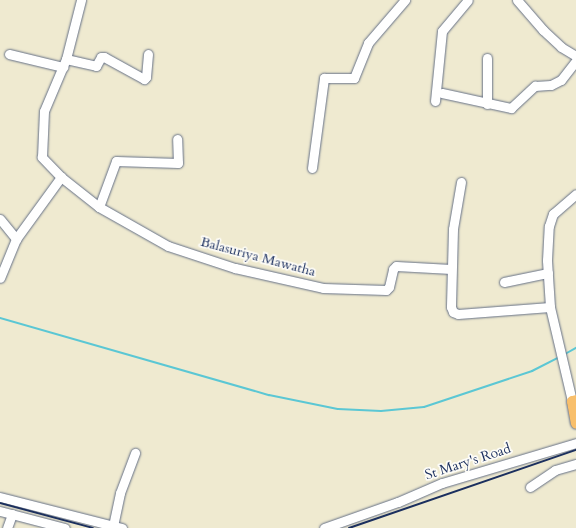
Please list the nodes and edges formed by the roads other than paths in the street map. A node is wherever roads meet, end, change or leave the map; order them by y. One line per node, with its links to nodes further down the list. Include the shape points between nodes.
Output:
1 (81, 0): 10 (street, Balasuriya Mawatha)
2 (405, 0): 15 (street, via 368,43 354,78 324,78)
3 (468, 0): 12 (street, via 442,31)
4 (517, 0): 7 (street, via 543,30 561,47)
5 (9, 54): 10 (street)
6 (148, 54): 10 (street, via 144,79 104,57 101,57 96,66)
7 (576, 56)
8 (487, 58): 13 (street)
9 (576, 61): 13 (street, via 561,80 551,85 535,86 511,108)
10 (64, 63): 16 (street, Balasuriya Mawatha, via 44,111 42,157)
11 (442, 93): 13 (street)
12 (435, 101)
13 (487, 104)
14 (177, 139): 19 (street, via 178,163 116,161)
15 (312, 168)
16 (61, 177): 19 (street, Balasuriya Mawatha); 21 (street)
17 (461, 182): 22 (street, via 453,229)
18 (576, 194): 23 (street, via 553,214 550,220)
19 (99, 207): 22 (street, Balasuriya Mawatha, via 168,246 235,268 323,288 386,290 396,266)
20 (0, 219): 21 (street)
21 (16, 239): 24 (street)
22 (451, 269): 26 (street, via 451,307 453,312 458,314)
23 (548, 273): 25 (street); 26 (street)
24 (0, 278)
25 (504, 282)
26 (550, 307): 27 (street)
27 (574, 400): 28 (main road)
28 (576, 423)
29 (576, 443): 39 (street, St Mary's Road, via 442,483 398,502)
30 (135, 453): 36 (street)
31 (576, 464): 32 (street, via 555,470)
32 (530, 487)
33 (0, 497): 36 (street)
34 (0, 511): 35 (street)
35 (12, 514): 37 (street); 38 (street)
36 (111, 526)
37 (7, 528)
38 (65, 528)
39 (324, 528)

